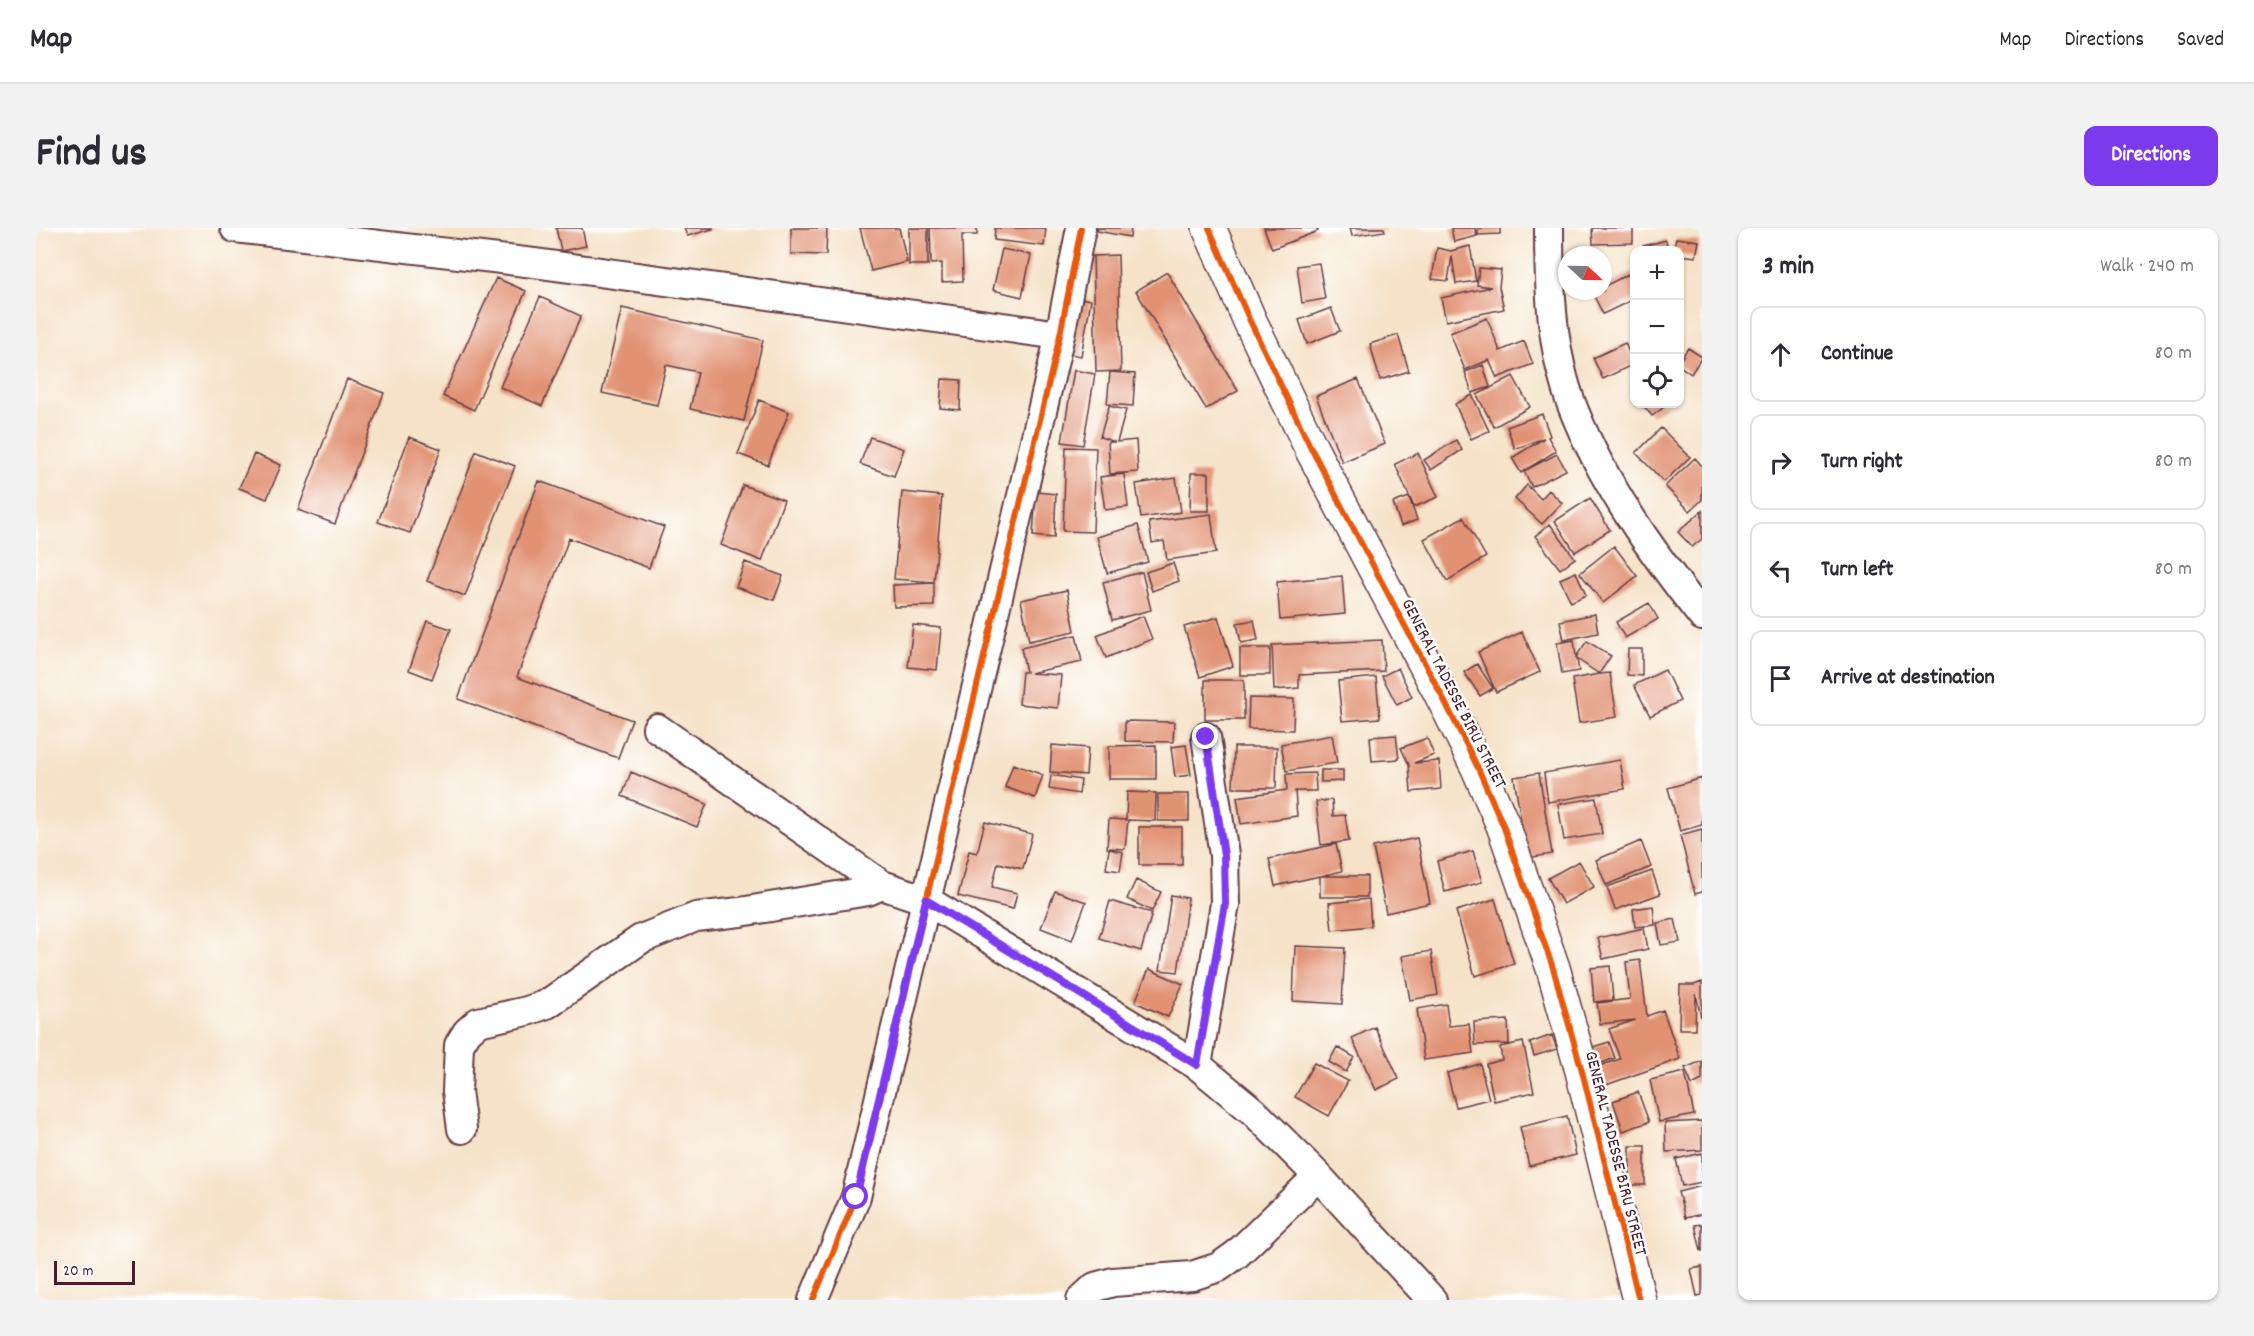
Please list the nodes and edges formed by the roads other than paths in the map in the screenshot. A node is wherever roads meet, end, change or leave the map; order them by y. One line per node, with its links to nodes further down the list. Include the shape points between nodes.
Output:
1 (235, 228): 5 (street, via 534,263)
2 (1081, 228): 5 (street)
3 (1209, 228): 17 (street, GENERAL TADESSE BIRU STREET, via 1312,450 1443,698 1503,825 1553,968)
4 (1549, 228): 6 (street, via 1554,328 1572,406 1593,454 1644,538)
5 (1060, 335): 10 (street)
6 (1702, 616)
7 (657, 728): 9 (street)
8 (1206, 737): 11 (street, via 1224,855 1225,904)
9 (882, 885): 10 (street); 12 (street, via 868,891 696,917 641,939 546,1004 478,1022 459,1045)
10 (926, 900): 11 (street); 14 (street, via 856,1197)
11 (1197, 1065): 13 (street, via 1254,1113)
12 (462, 1129)
13 (1318, 1176): 15 (street, via 1219,1268 1192,1276 1113,1282 1095,1287); 16 (street)
14 (813, 1300)
15 (1081, 1300)
16 (1432, 1300)
17 (1639, 1300)

